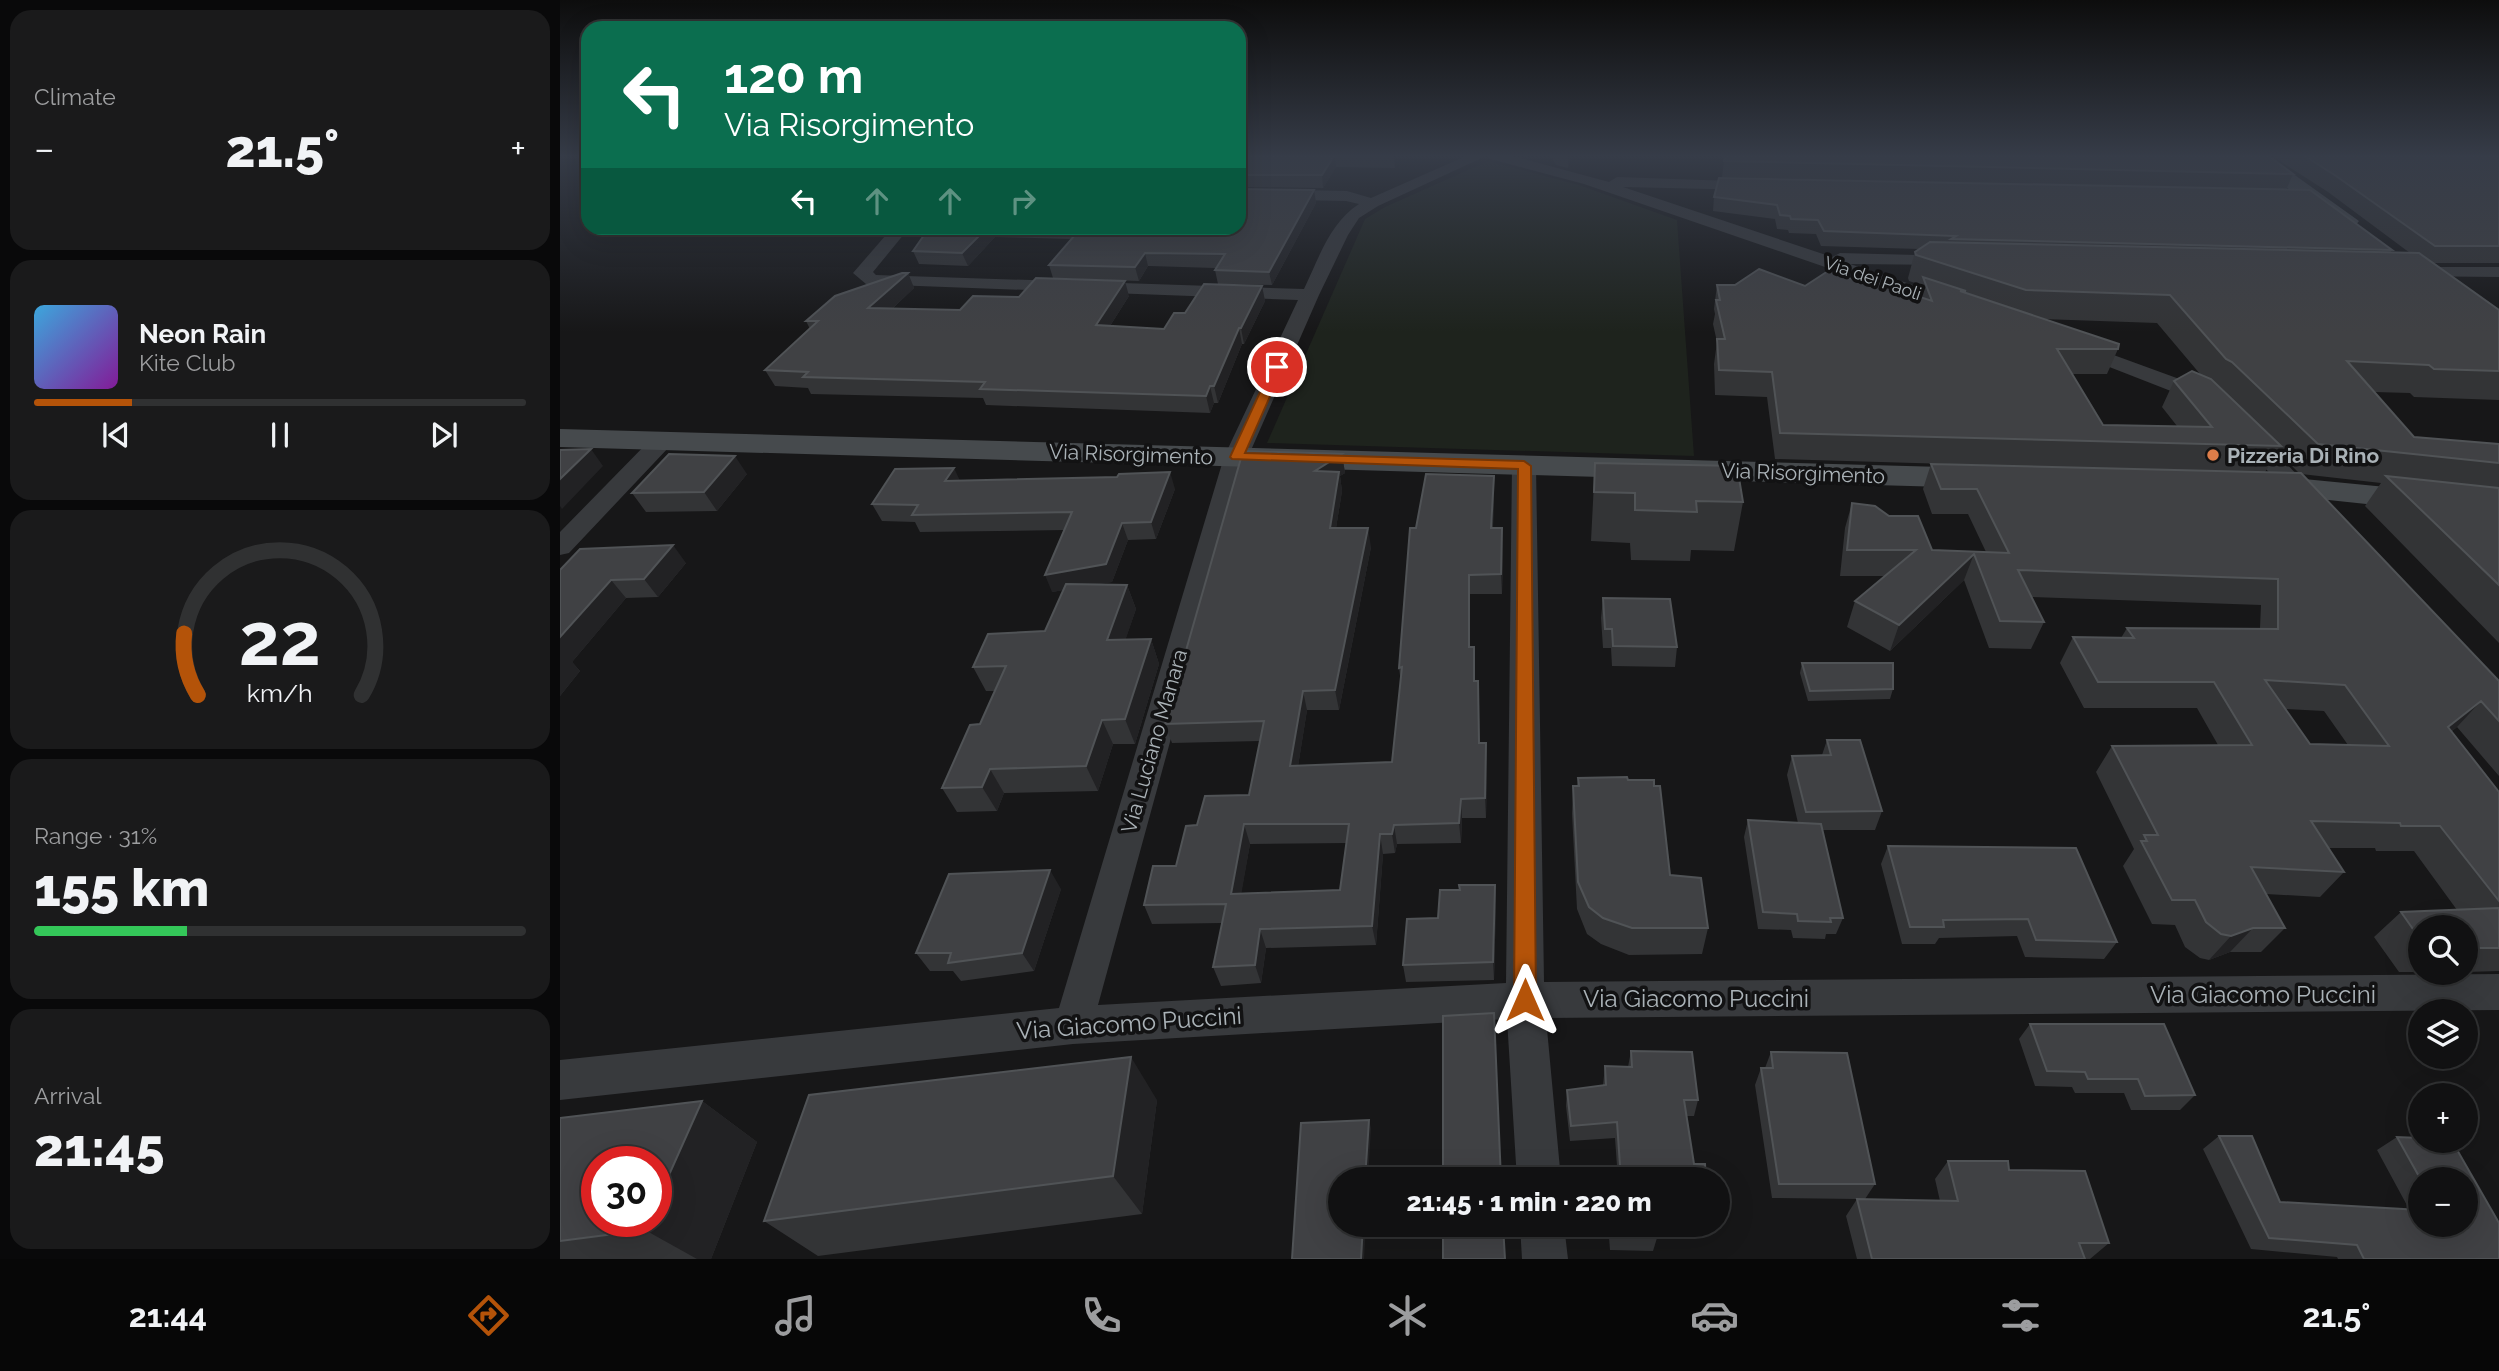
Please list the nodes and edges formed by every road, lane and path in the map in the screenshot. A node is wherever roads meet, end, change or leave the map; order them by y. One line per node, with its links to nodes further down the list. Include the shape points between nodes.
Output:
1 (1353, 215): 10 (street, Via Luciano Manara)
2 (1688, 215): 6 (street, Via dei Paoli)
3 (2339, 215): 4 (street)
4 (2361, 231)
5 (895, 235): 10 (street, via 862,274 872,281)
6 (1810, 257): 7 (street); 12 (street, Via dei Paoli)
7 (1971, 261)
8 (2401, 266): 9 (street); 11 (street)
9 (2499, 272)
10 (1310, 295): 16 (street, Via Luciano Manara)
11 (2448, 296)
12 (1977, 313)
13 (2054, 339): 20 (street, via 2197,392)
14 (560, 438): 15 (street, Via Risorgimento)
15 (662, 440): 16 (street, Via Risorgimento); 23 (street)
16 (1236, 457): 17 (street, Via Risorgimento); 26 (street, Via Luciano Manara)
17 (1524, 466): 18 (street, Via Risorgimento); 25 (street)
18 (2006, 478)
19 (2240, 485): 20 (street)
20 (2295, 486): 21 (street); 22 (street)
21 (2499, 508)
22 (2339, 530)
23 (560, 547)
24 (2499, 992): 25 (street, Via Giacomo Puccini)
25 (1525, 1000): 26 (street, Via Giacomo Puccini); 28 (street)
26 (1073, 1025): 27 (street, Via Giacomo Puccini)
27 (560, 1080)
28 (1538, 1167)
29 (1543, 1237): 30 (street)
30 (1545, 1259)

